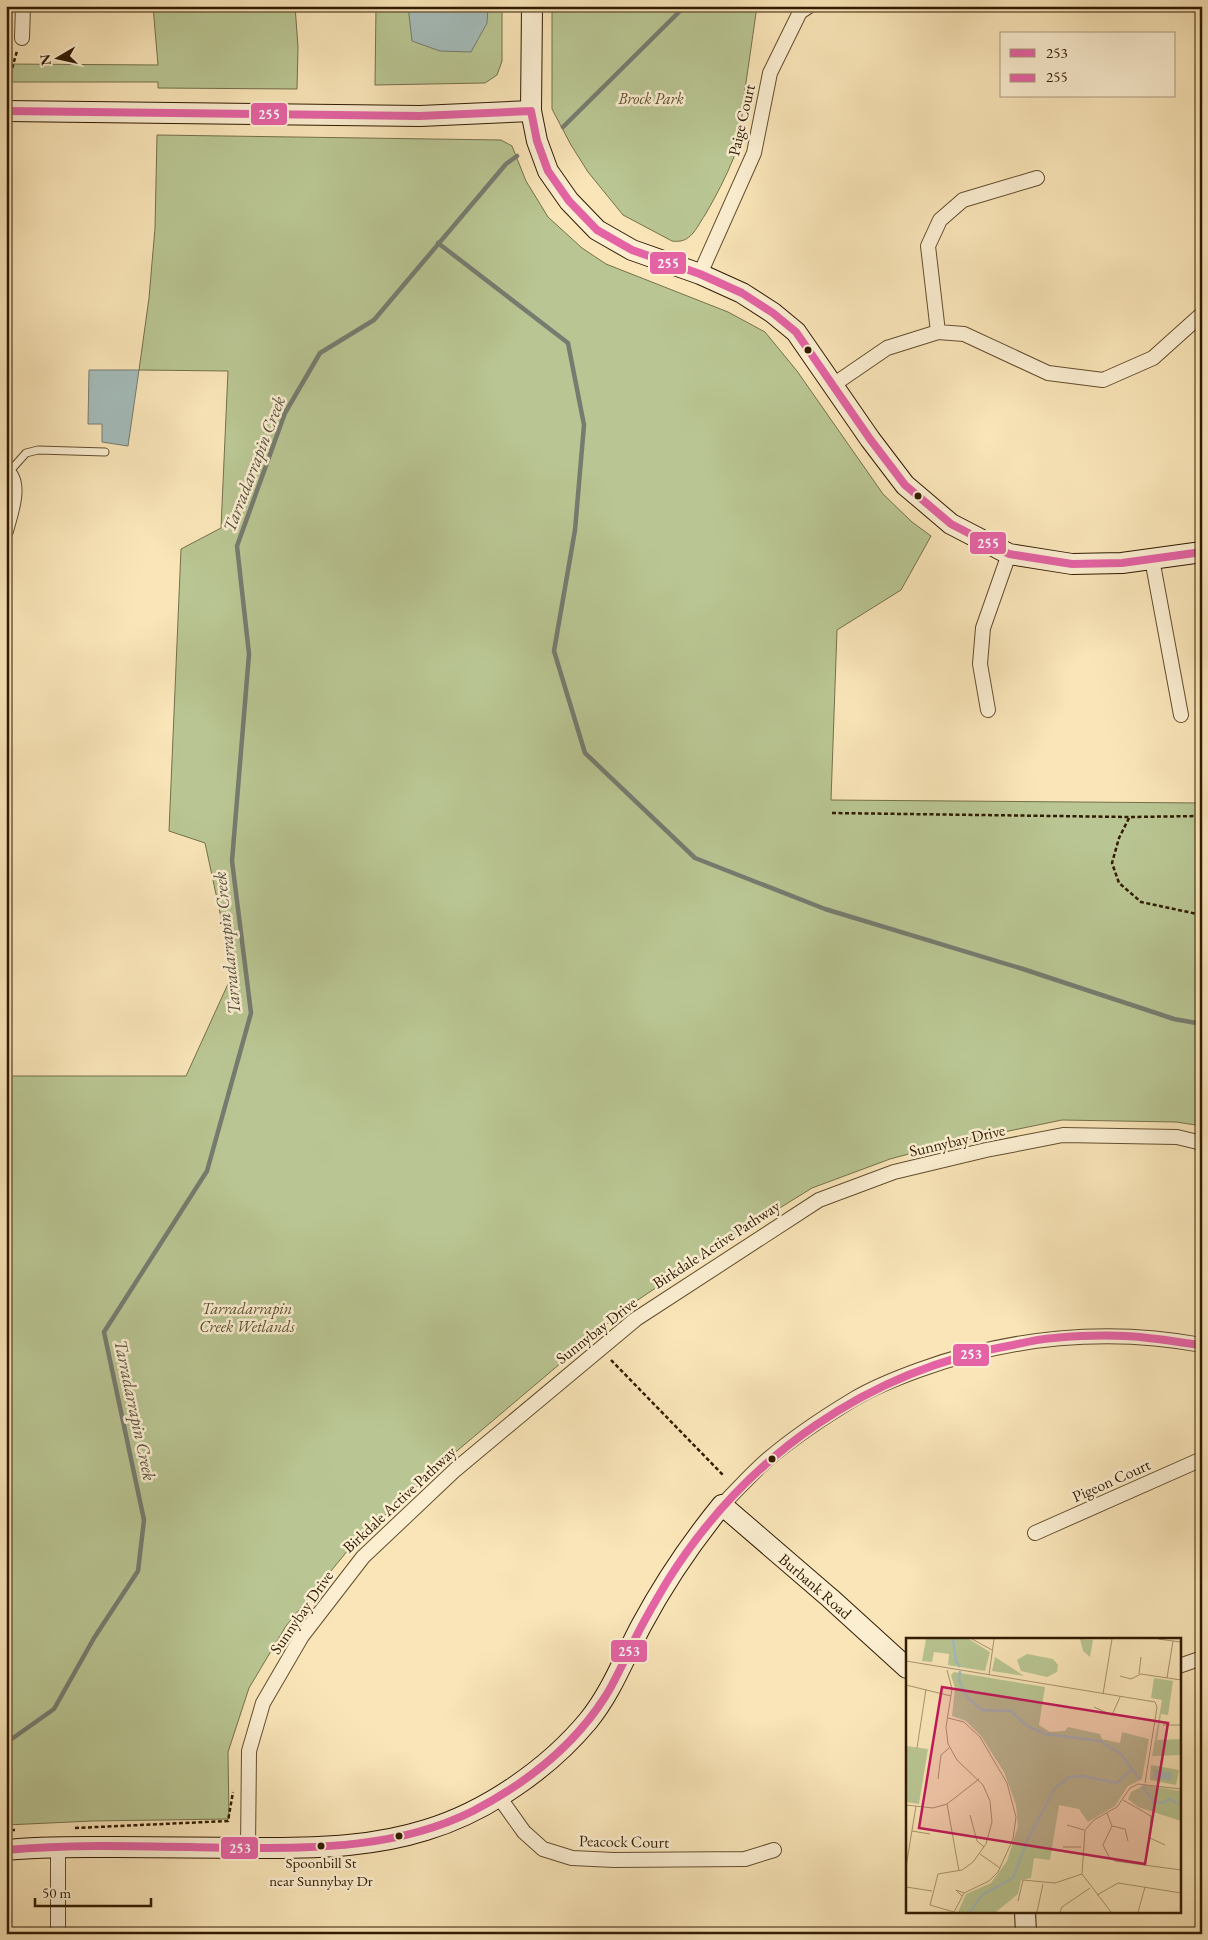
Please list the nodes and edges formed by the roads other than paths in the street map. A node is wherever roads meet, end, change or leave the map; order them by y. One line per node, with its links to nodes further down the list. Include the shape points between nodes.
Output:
1 (23, 6): 4 (street)
2 (532, 6): 6 (street)
3 (809, 6): 8 (street, Paige Court, via 800,12 770,72 754,153)
4 (22, 38)
5 (8, 111): 6 (street, via 420,116)
6 (531, 111): 8 (street, via 548,171 569,201 597,230 632,250)
7 (1037, 178): 10 (street, via 963,200 940,220 928,246)
8 (700, 274): 11 (street, via 742,293 796,332)
9 (1202, 314): 10 (street, via 1153,358 1103,380 1048,373 964,334)
10 (938, 332): 11 (street, via 887,348)
11 (833, 385): 16 (street, via 905,484 951,524)
12 (104, 452): 13 (lane, via 38,450 26,453)
13 (8, 471): 14 (street, via 14,483 14,496)
14 (6, 531)
15 (1202, 552): 17 (street)
16 (1009, 554): 17 (street, via 1100,565); 18 (street, via 983,628 980,664)
17 (1152, 559): 19 (street)
18 (988, 710)
19 (1182, 715)
20 (1202, 1142): 30 (street, Sunnybay Drive, via 1177,1137 1063,1135 894,1172 819,1200 636,1319 455,1470 363,1556 302,1636 263,1703 249,1751)
21 (1202, 1345): 23 (street, via 1140,1337 1062,1338 996,1346 937,1363 890,1380 819,1421 766,1461)
22 (1202, 1460): 24 (street, Pigeon Court)
23 (722, 1505): 27 (street, Burbank Road); 28 (street, via 658,1595 605,1697 589,1719 554,1756)
24 (1035, 1533)
25 (1202, 1658): 26 (street)
26 (1180, 1666)
27 (906, 1667)
28 (498, 1797): 30 (street, via 428,1830 389,1839 330,1847); 32 (street, Peacock Court, via 524,1832 543,1849 572,1858 745,1859)
29 (58, 1846): 30 (street); 31 (street); 34 (street)
30 (248, 1848)
31 (6, 1850)
32 (774, 1850)
33 (1024, 1912): 35 (street)
34 (58, 1934)
35 (1026, 1934)

